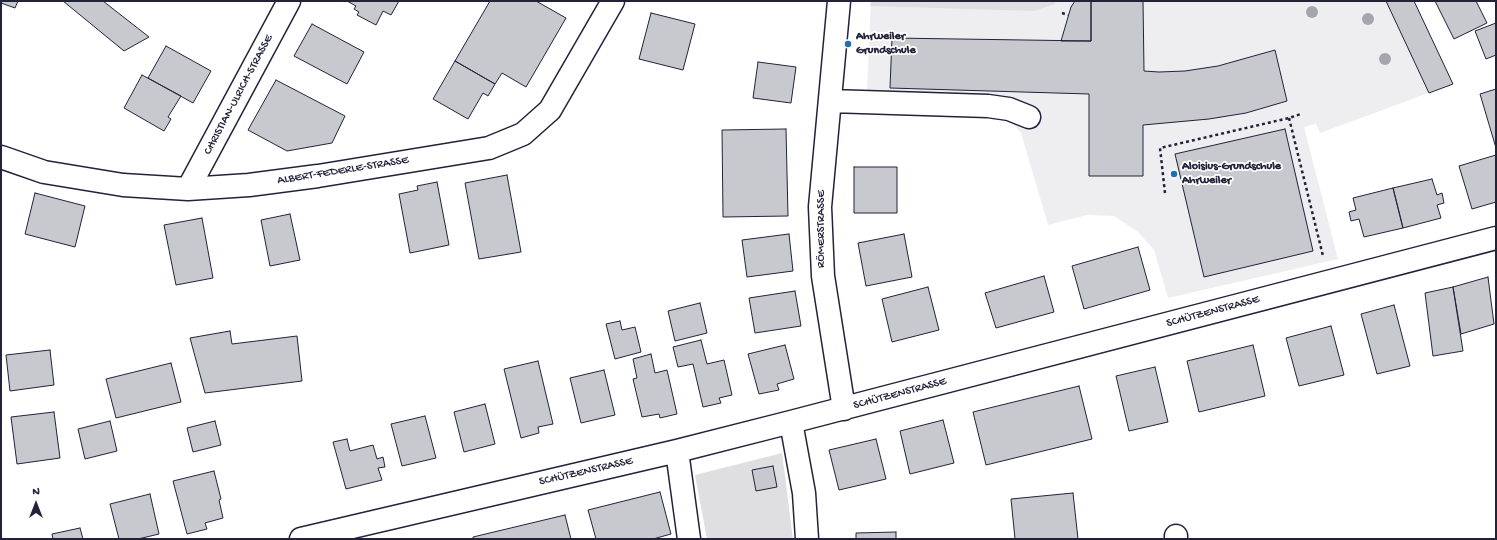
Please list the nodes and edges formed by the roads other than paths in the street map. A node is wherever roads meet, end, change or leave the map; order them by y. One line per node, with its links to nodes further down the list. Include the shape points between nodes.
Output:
1 (289, 1): 7 (street, CHRISTIAN-ULRICH-STRASSE)
2 (613, 1): 7 (street, ALBERT-FEDERLE-STRASSE, via 550,110 523,134 489,148 249,186)
3 (839, 1): 4 (street, RÖMERSTRASSE)
4 (830, 101): 5 (street, via 988,106 1010,109); 9 (street, RÖMERSTRASSE, via 820,207 823,276)
5 (1029, 117)
6 (1, 157): 7 (street, ALBERT-FEDERLE-STRASSE, via 58,175 123,186)
7 (188, 189)
8 (1496, 238): 9 (street, SCHÜTZENSTRASSE)
9 (844, 409): 10 (street, SCHÜTZENSTRASSE)
10 (791, 422): 11 (street, SCHÜTZENSTRASSE); 14 (street, via 804,493)
11 (677, 451): 12 (street, SCHÜTZENSTRASSE); 13 (street)
12 (301, 539)
13 (689, 539)
14 (807, 539)

